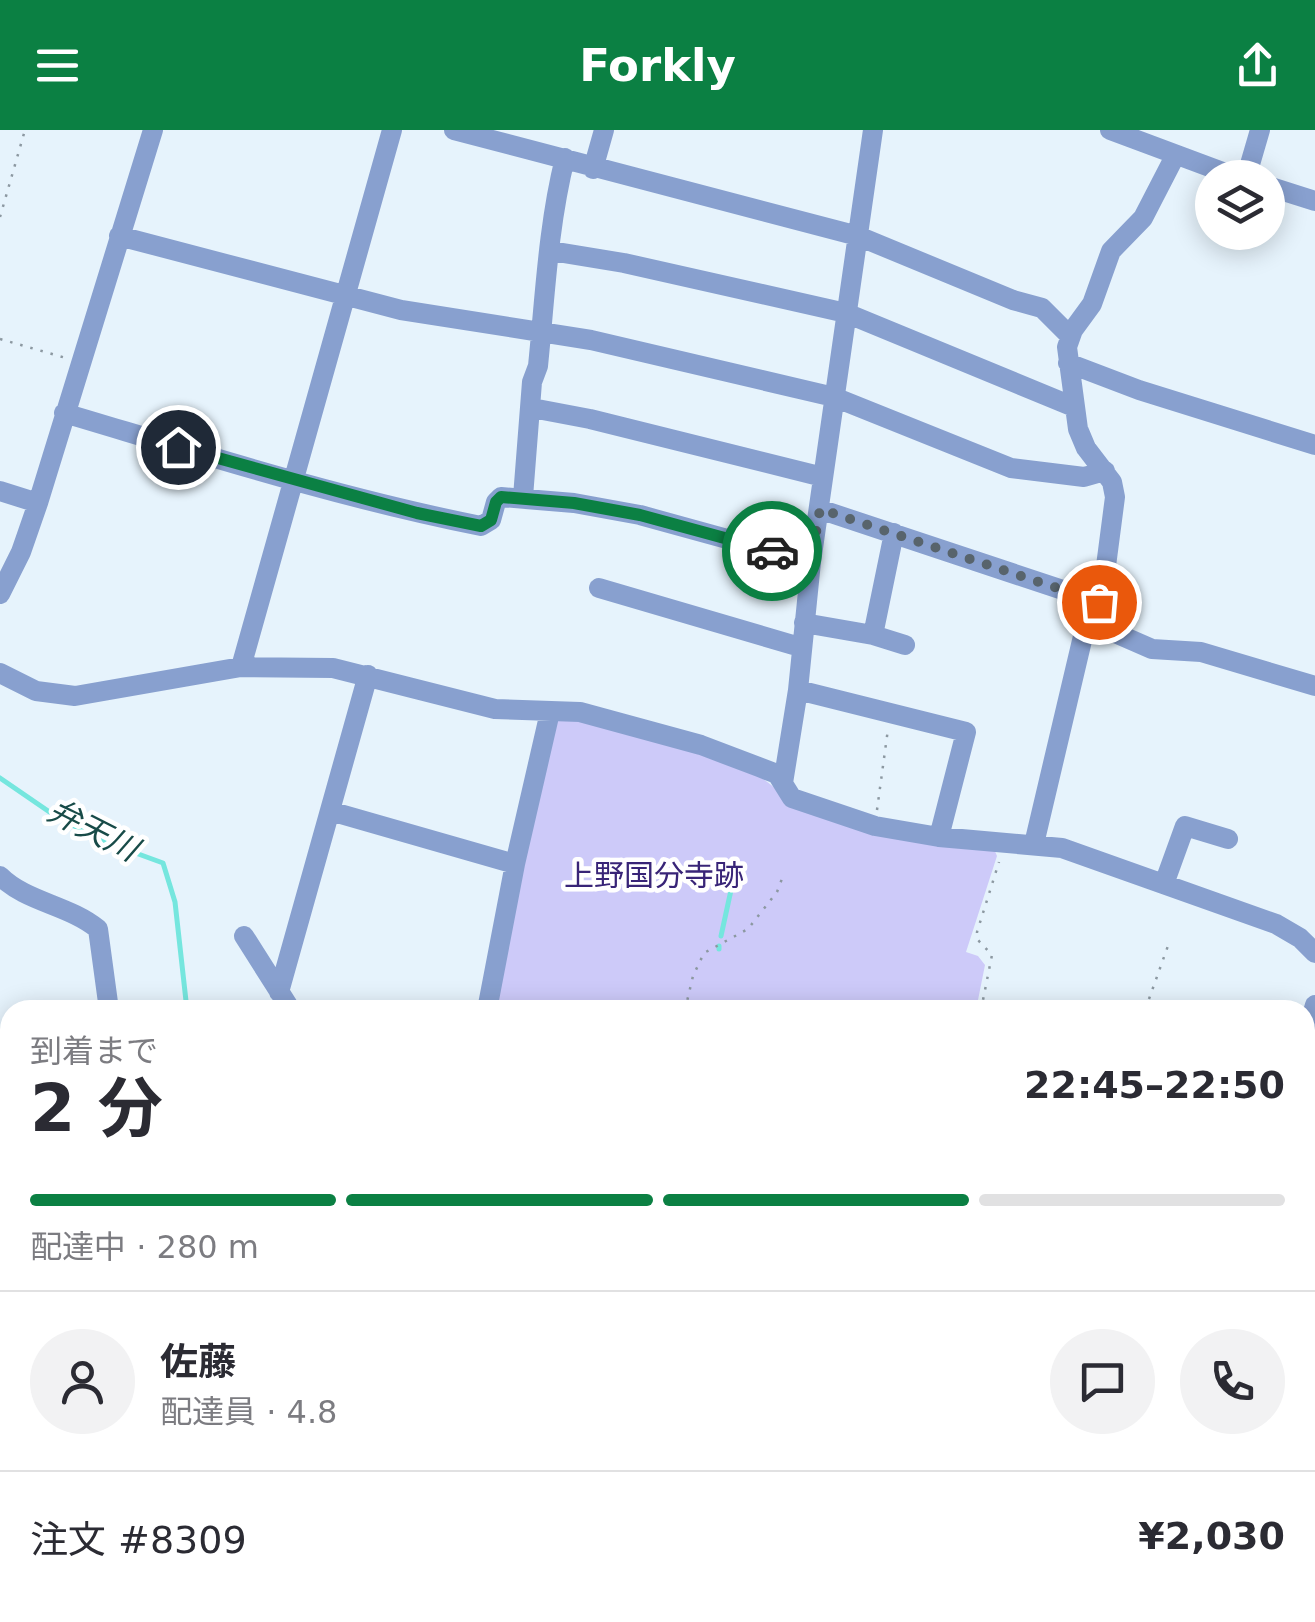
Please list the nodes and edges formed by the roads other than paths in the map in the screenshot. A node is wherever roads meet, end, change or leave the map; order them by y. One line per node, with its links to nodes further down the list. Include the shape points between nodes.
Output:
1 (152, 130): 15 (street)
2 (392, 130): 18 (street)
3 (454, 130): 9 (street)
4 (604, 130): 12 (street)
5 (873, 130): 16 (street)
6 (1111, 130): 8 (street)
7 (1260, 130): 10 (street)
8 (1176, 156): 11 (street); 21 (street, via 1147,212 1111,251 1092,304)
9 (564, 158): 12 (street); 17 (street)
10 (1249, 160)
11 (1195, 162)
12 (594, 169): 16 (street)
13 (1285, 191): 14 (street)
14 (1315, 201)
15 (119, 236): 18 (street); 26 (street)
16 (858, 236): 19 (street); 21 (street, via 1042,308)
17 (551, 251): 19 (street); 20 (street)
18 (344, 296): 20 (street); 30 (street)
19 (846, 313): 23 (street); 24 (street)
20 (542, 331): 23 (street); 25 (street)
21 (1070, 336): 22 (street)
22 (1068, 363): 24 (street); 27 (street)
23 (834, 397): 28 (street, via 1011,468 1084,477); 29 (street)
24 (1074, 407): 28 (street, via 1083,443)
25 (532, 408): 29 (street); 32 (street)
26 (64, 413): 30 (street); 33 (street)
27 (1315, 445)
28 (1105, 471): 39 (street, via 1115,497)
29 (822, 476): 34 (street)
30 (293, 480): 32 (street, via 481,526 501,497); 45 (street)
31 (0, 491): 33 (street)
32 (523, 497): 36 (street, via 640,515)
33 (38, 503): 38 (street)
34 (820, 509): 35 (street); 36 (street)
35 (894, 533): 39 (street); 42 (street)
36 (811, 562): 41 (street)
37 (599, 588): 44 (street)
38 (0, 594)
39 (1099, 602): 40 (street)
40 (1090, 622): 48 (street, via 1152,649 1201,652); 55 (street)
41 (804, 623): 42 (street); 44 (street)
42 (873, 635): 43 (street)
43 (905, 644)
44 (800, 646): 49 (street)
45 (241, 667): 46 (street, via 75,696 36,691); 47 (street)
46 (0, 673)
47 (368, 675): 50 (street, via 496,710); 52 (street)
48 (1315, 686)
49 (798, 690): 51 (street); 53 (street, via 966,732)
50 (550, 712): 51 (street, via 580,712 701,745 777,774); 56 (street)
51 (784, 783): 53 (street, via 792,798 875,826)
52 (330, 811): 56 (street); 63 (street)
53 (938, 837): 55 (street)
54 (1228, 839): 58 (street, via 1185,826)
55 (1034, 844): 58 (street)
56 (515, 864): 64 (street)
57 (0, 876): 61 (street, via 98,929)
58 (1164, 884): 60 (street, via 1276,924)
59 (244, 936): 62 (street)
60 (1315, 953)
61 (108, 1000)
62 (284, 1000)
63 (285, 1000)
64 (488, 1000)

